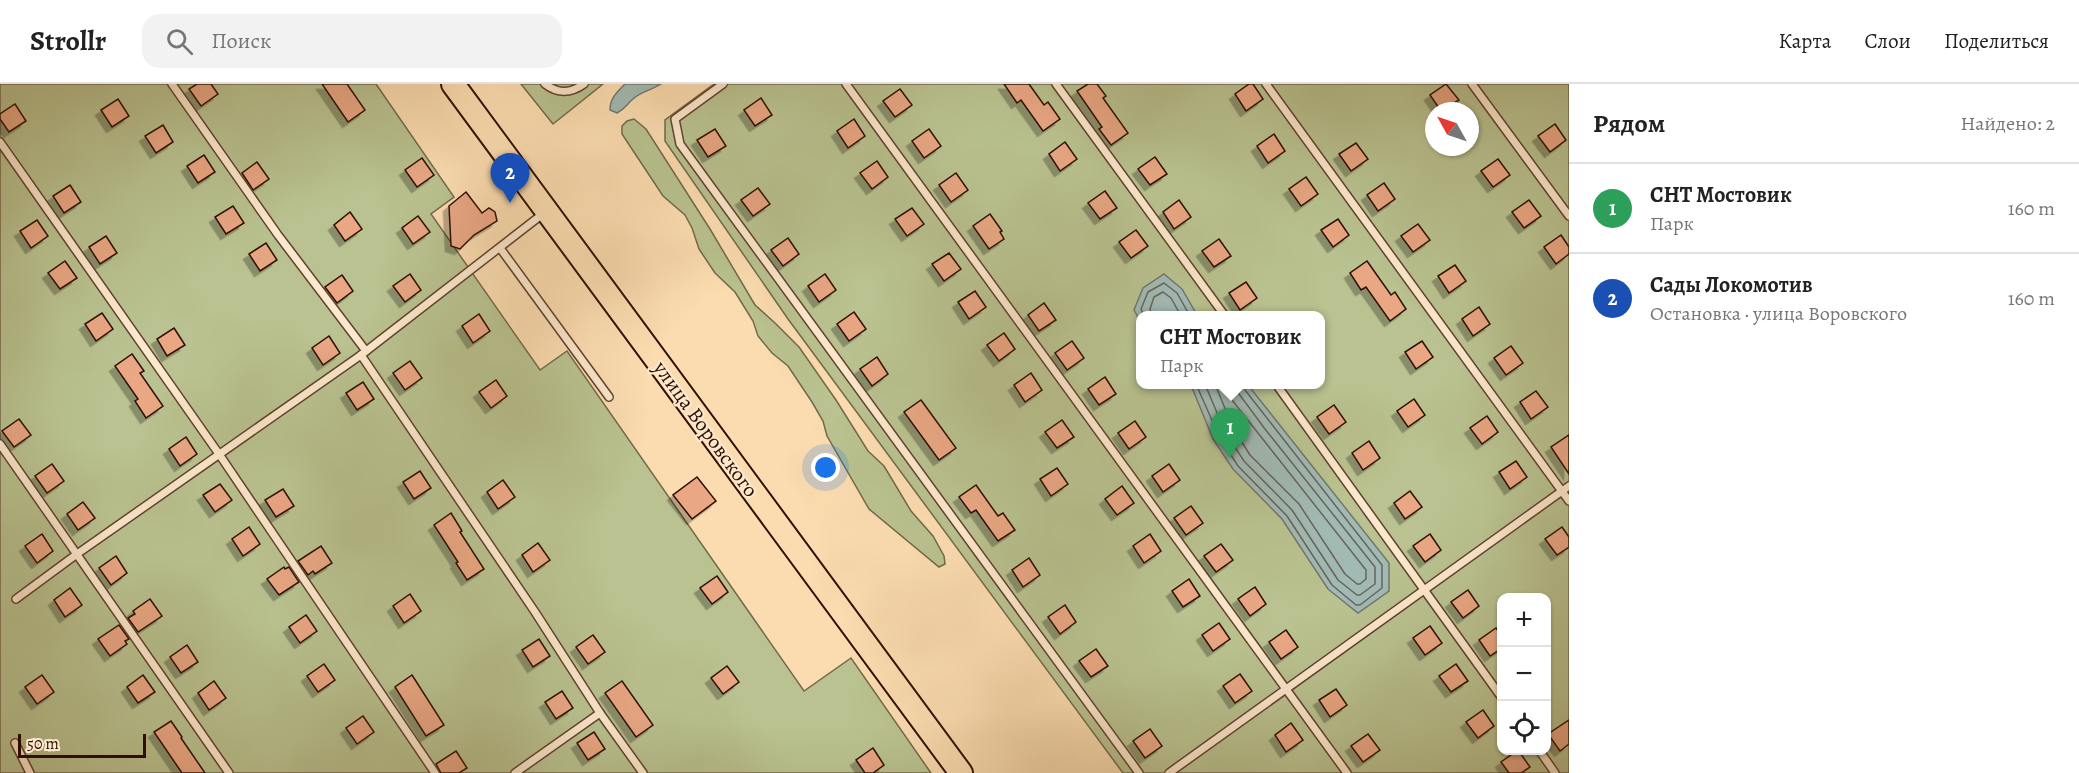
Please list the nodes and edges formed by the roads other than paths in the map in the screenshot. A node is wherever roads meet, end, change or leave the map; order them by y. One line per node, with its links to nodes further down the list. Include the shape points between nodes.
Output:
1 (172, 84): 15 (lane)
2 (453, 84): 11 (main road, улица Воровского)
3 (544, 84): 4 (lane, via 562,93)
4 (584, 84)
5 (723, 84): 37 (lane, via 675,120 680,144)
6 (846, 84): 26 (lane)
7 (1056, 84): 14 (lane)
8 (1266, 84): 21 (lane)
9 (1472, 84): 12 (lane)
10 (0, 142): 19 (lane)
11 (546, 212): 13 (lane); 36 (main road, улица Воровского)
12 (1569, 216)
13 (500, 248): 15 (lane); 17 (lane)
14 (1222, 311)
15 (364, 353): 19 (lane); 28 (lane)
16 (1280, 389): 24 (lane)
17 (609, 397)
18 (0, 444): 23 (lane)
19 (219, 454): 23 (lane); 33 (lane)
20 (1569, 486): 21 (lane)
21 (1562, 491): 22 (lane); 24 (lane)
22 (1569, 501)
23 (77, 554): 25 (lane); 32 (lane)
24 (1425, 589): 26 (lane); 27 (lane)
25 (16, 599)
26 (1286, 689): 38 (lane); 39 (lane)
27 (1497, 691)
28 (600, 713): 34 (lane); 35 (lane)
29 (15, 743): 31 (lane)
30 (1542, 755): 40 (lane)
31 (30, 773)
32 (229, 773)
33 (435, 773)
34 (515, 773)
35 (644, 773)
36 (961, 773)
37 (1140, 773)
38 (1169, 773)
39 (1347, 773)
40 (1555, 773)

